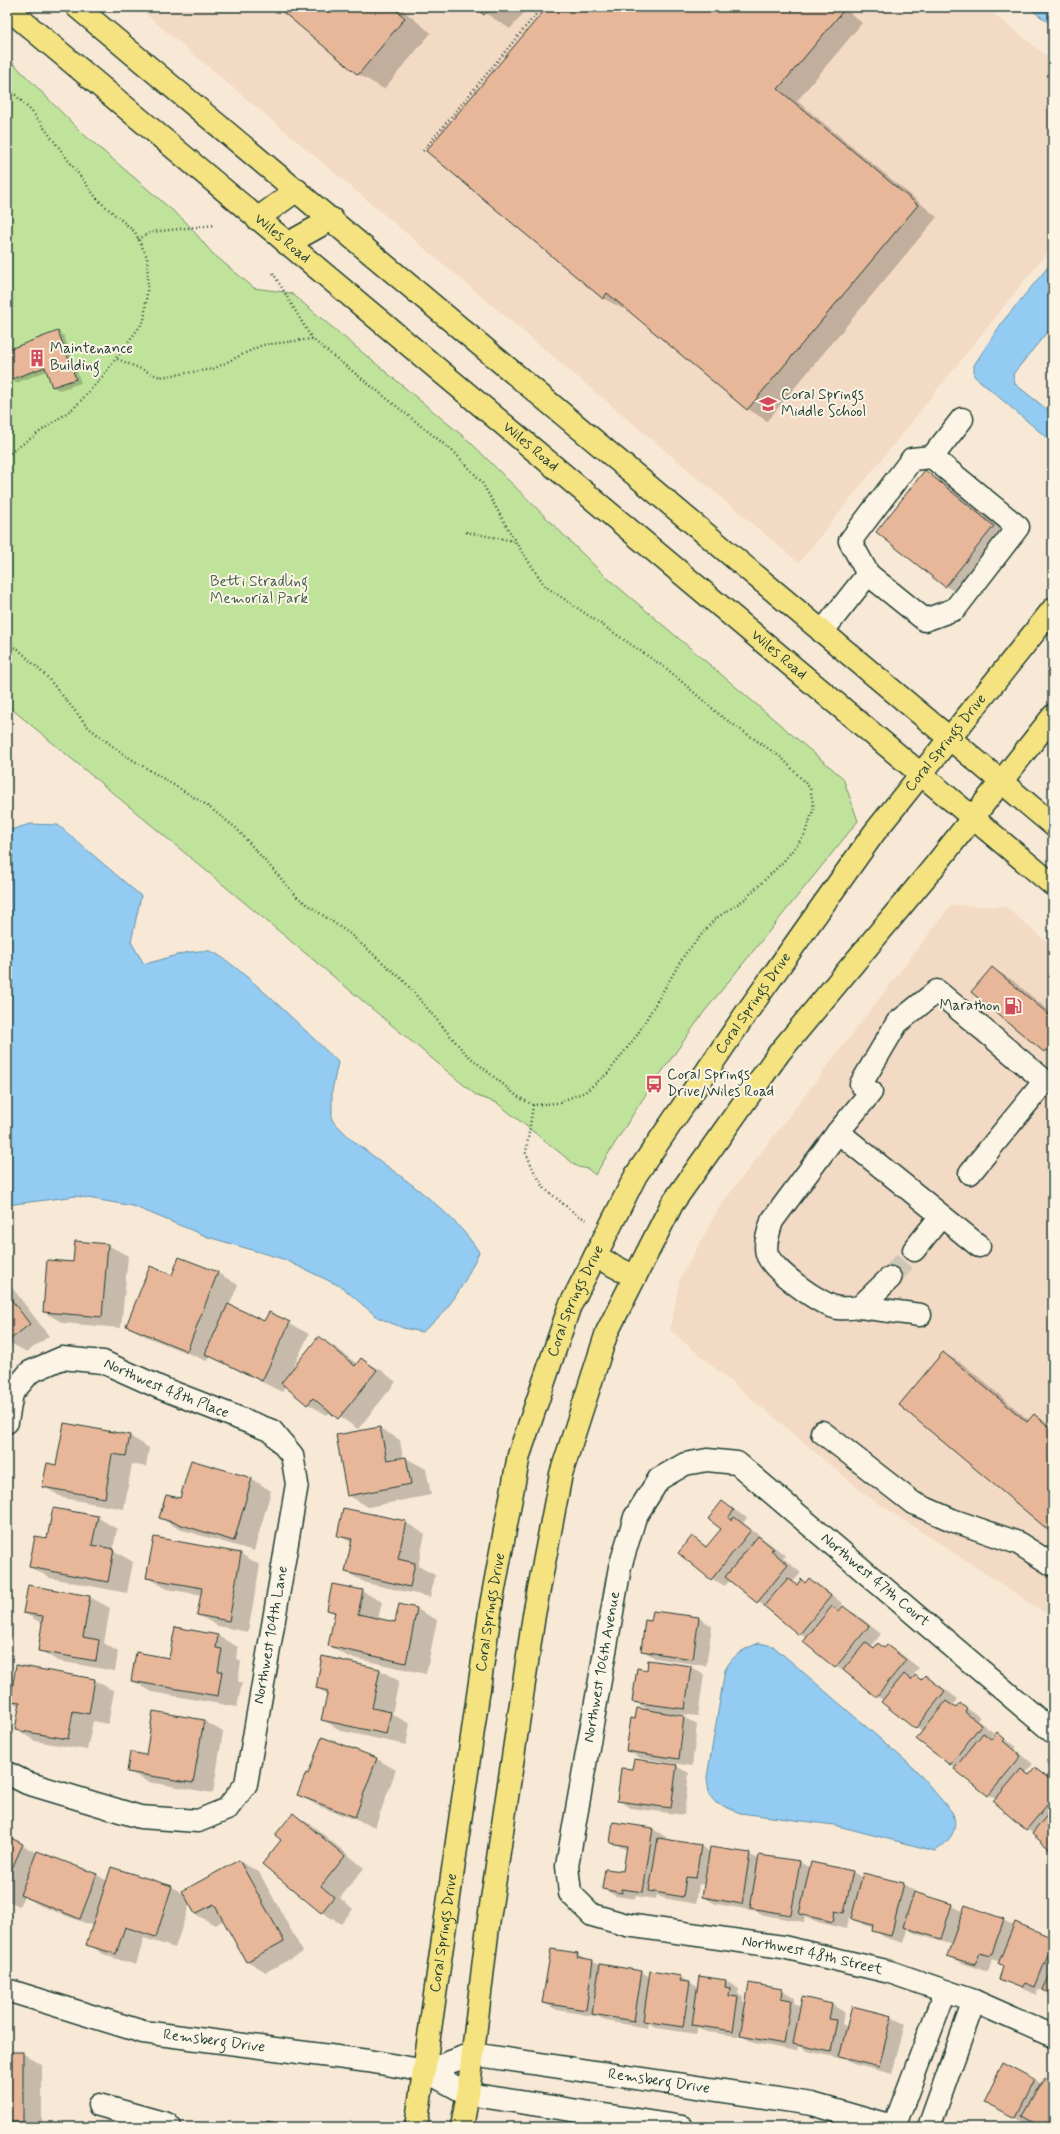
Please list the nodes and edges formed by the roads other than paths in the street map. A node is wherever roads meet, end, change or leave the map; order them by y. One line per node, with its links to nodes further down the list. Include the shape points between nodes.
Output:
1 (77, 7): 3 (main road)
2 (7, 8): 4 (main road, Wiles Road)
3 (297, 190): 4 (main road); 5 (main road)
4 (257, 219): 6 (main road, Wiles Road)
5 (332, 219): 6 (main road); 11 (main road)
6 (287, 244): 14 (main road, Wiles Road)
7 (962, 419): 8 (street)
8 (932, 457): 9 (street, via 912,459 850,541); 9 (street, via 1018,528 955,609 925,620)
9 (868, 574): 11 (street)
10 (1053, 609): 13 (main road, Coral Springs Drive)
11 (822, 632): 13 (main road)
12 (1053, 716): 15 (main road)
13 (949, 738): 14 (main road, Coral Springs Drive); 15 (main road)
14 (920, 775): 16 (main road, Wiles Road); 25 (main road, Coral Springs Drive, via 874,833 742,1019 636,1175)
15 (1001, 781): 16 (main road); 17 (main road)
16 (972, 817): 18 (main road, Wiles Road); 26 (main road, via 928,874 779,1053 672,1204)
17 (1053, 825)
18 (1053, 885)
19 (1049, 1076): 20 (street, via 937,991 897,1023 866,1088); 21 (street)
20 (838, 1132): 22 (street); 28 (street, via 772,1221 767,1237 767,1254 776,1267 821,1302 838,1308)
21 (970, 1173)
22 (941, 1216): 23 (street); 24 (street)
23 (979, 1246)
24 (914, 1250)
25 (595, 1256): 26 (main road); 43 (main road, Coral Springs Drive, via 569,1308 519,1454 491,1605)
26 (635, 1277): 42 (main road, via 607,1332 561,1474 534,1615 488,1926)
27 (890, 1278): 28 (street)
28 (860, 1307): 29 (street)
29 (920, 1315)
30 (7, 1422): 32 (street, Northwest 48th Place, via 12,1394 30,1372 62,1358 103,1362 161,1388 272,1431)
31 (822, 1432): 34 (street, via 913,1503 952,1520 1018,1543)
32 (292, 1454): 36 (street, Northwest 104th Lane, via 297,1484 246,1784 227,1809 198,1821 140,1817 26,1783)
33 (685, 1464): 35 (street, Northwest 47th Court, via 707,1460 737,1463); 37 (street, Northwest 106th Avenue, via 659,1479 635,1517 620,1566 567,1866)
34 (1053, 1565)
35 (1053, 1732)
36 (7, 1773)
37 (570, 1893): 39 (street, Northwest 48th Street, via 592,1915 627,1925 783,1947 890,1972)
38 (7, 1990): 43 (street, Remsberg Drive, via 143,2032)
39 (946, 1992): 40 (street, Northwest 48th Street); 50 (street)
40 (974, 2001): 41 (street, Northwest 48th Street); 51 (street)
41 (1053, 2036)
42 (472, 2054): 43 (street, Remsberg Drive); 44 (main road); 50 (street, Remsberg Drive, via 812,2104)
43 (426, 2071): 44 (street, Remsberg Drive); 47 (main road, Coral Springs Drive)
44 (468, 2094): 48 (main road); 49 (street, Remsberg Drive)
45 (99, 2105): 46 (street)
46 (170, 2127)
47 (416, 2127)
48 (462, 2127)
49 (682, 2127)
50 (894, 2127)
51 (929, 2127)

